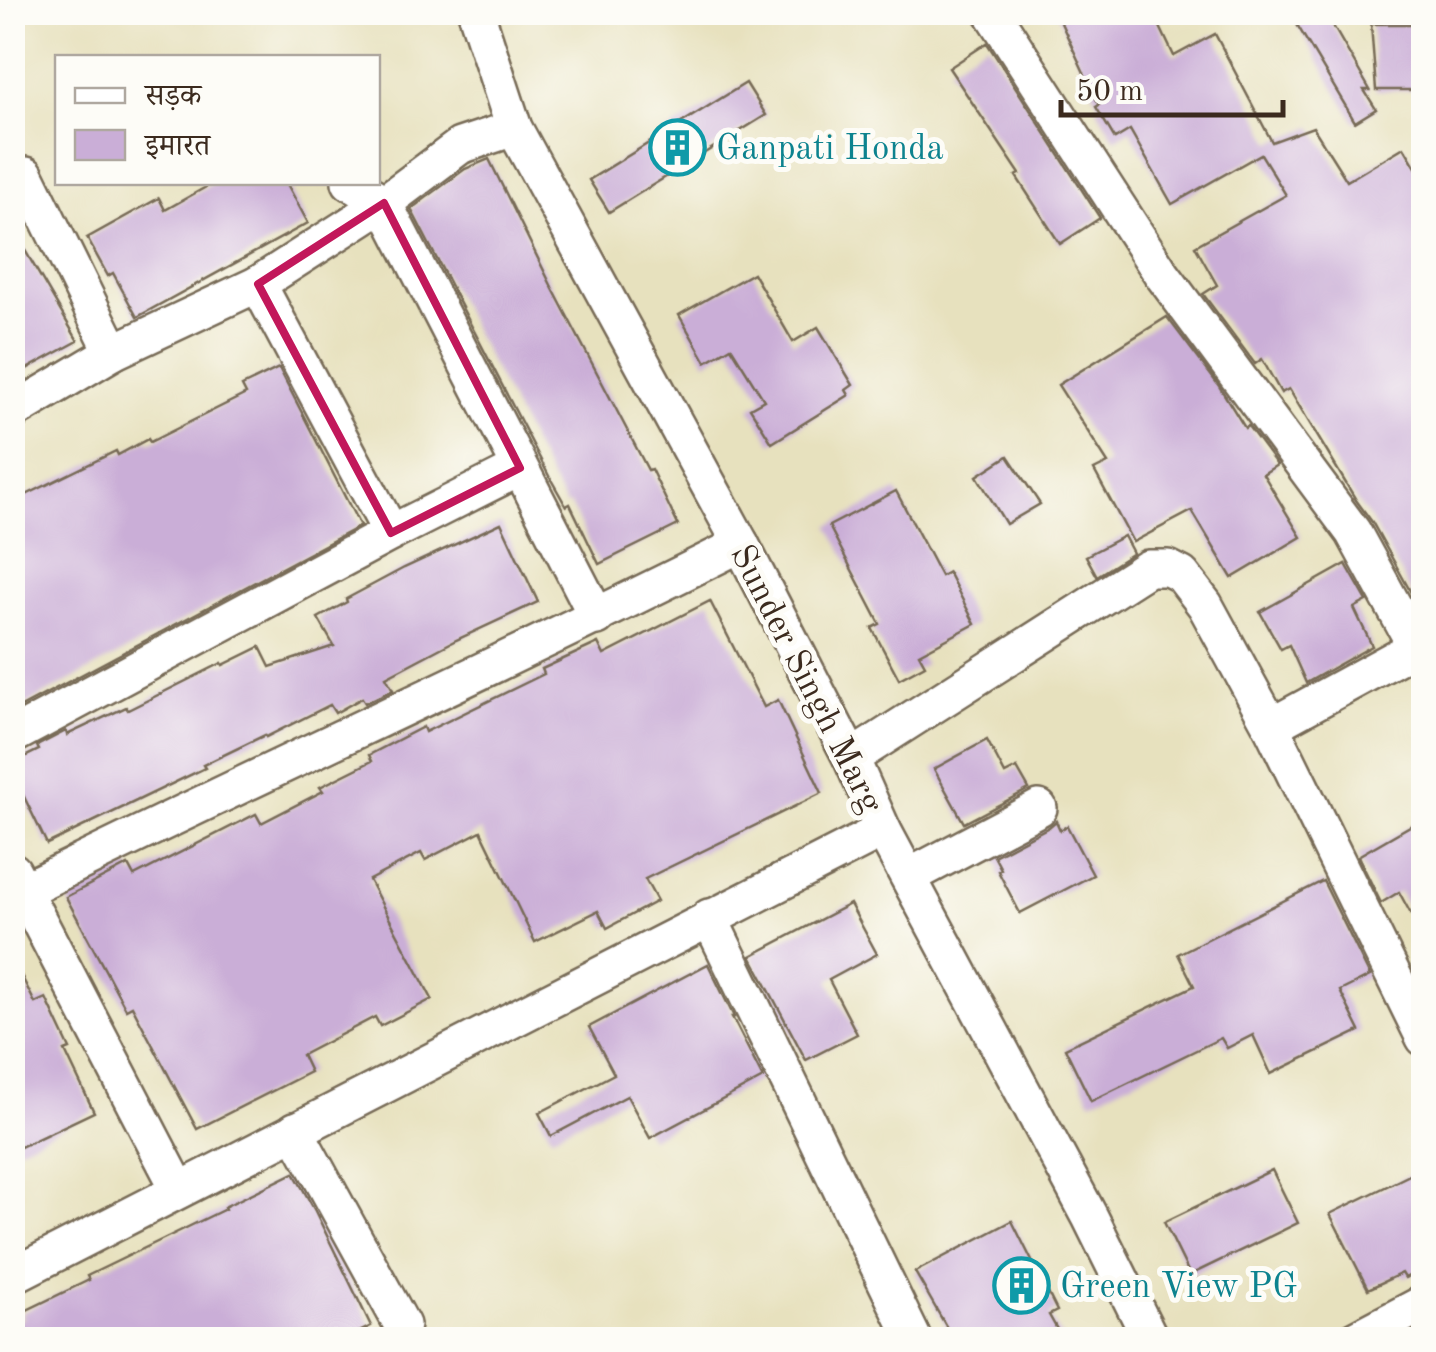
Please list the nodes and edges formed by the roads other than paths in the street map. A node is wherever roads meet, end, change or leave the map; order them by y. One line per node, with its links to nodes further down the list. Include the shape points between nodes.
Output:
1 (476, 12): 3 (street, Sunder Singh Marg)
2 (992, 12): 14 (street, via 1161,272 1354,532)
3 (514, 128): 6 (street, via 460,146); 12 (street, Sunder Singh Marg)
4 (32, 173): 8 (street)
5 (355, 185): 6 (street)
6 (384, 203): 7 (street); 10 (street)
7 (258, 284): 8 (street); 11 (street)
8 (113, 352): 9 (street)
9 (12, 412)
10 (520, 468): 11 (street); 13 (street)
11 (391, 534): 16 (street)
12 (740, 544): 13 (street); 17 (street, Sunder Singh Marg)
13 (597, 617): 21 (street, via 136,834)
14 (1420, 652): 15 (street)
15 (1271, 726): 17 (street, via 1182,575 1148,568); 23 (street)
16 (12, 736)
17 (850, 758): 19 (street, Sunder Singh Marg)
18 (1040, 808): 20 (street)
19 (883, 830): 20 (street, Sunder Singh Marg); 22 (street)
20 (910, 876): 30 (street, Sunder Singh Marg)
21 (17, 881): 25 (street)
22 (709, 917): 24 (street); 29 (street)
23 (1424, 1038)
24 (295, 1130): 25 (street); 28 (street)
25 (179, 1190): 26 (street)
26 (12, 1276)
27 (1424, 1303): 31 (street)
28 (402, 1325)
29 (914, 1340)
30 (1151, 1340)
31 (1354, 1340)

